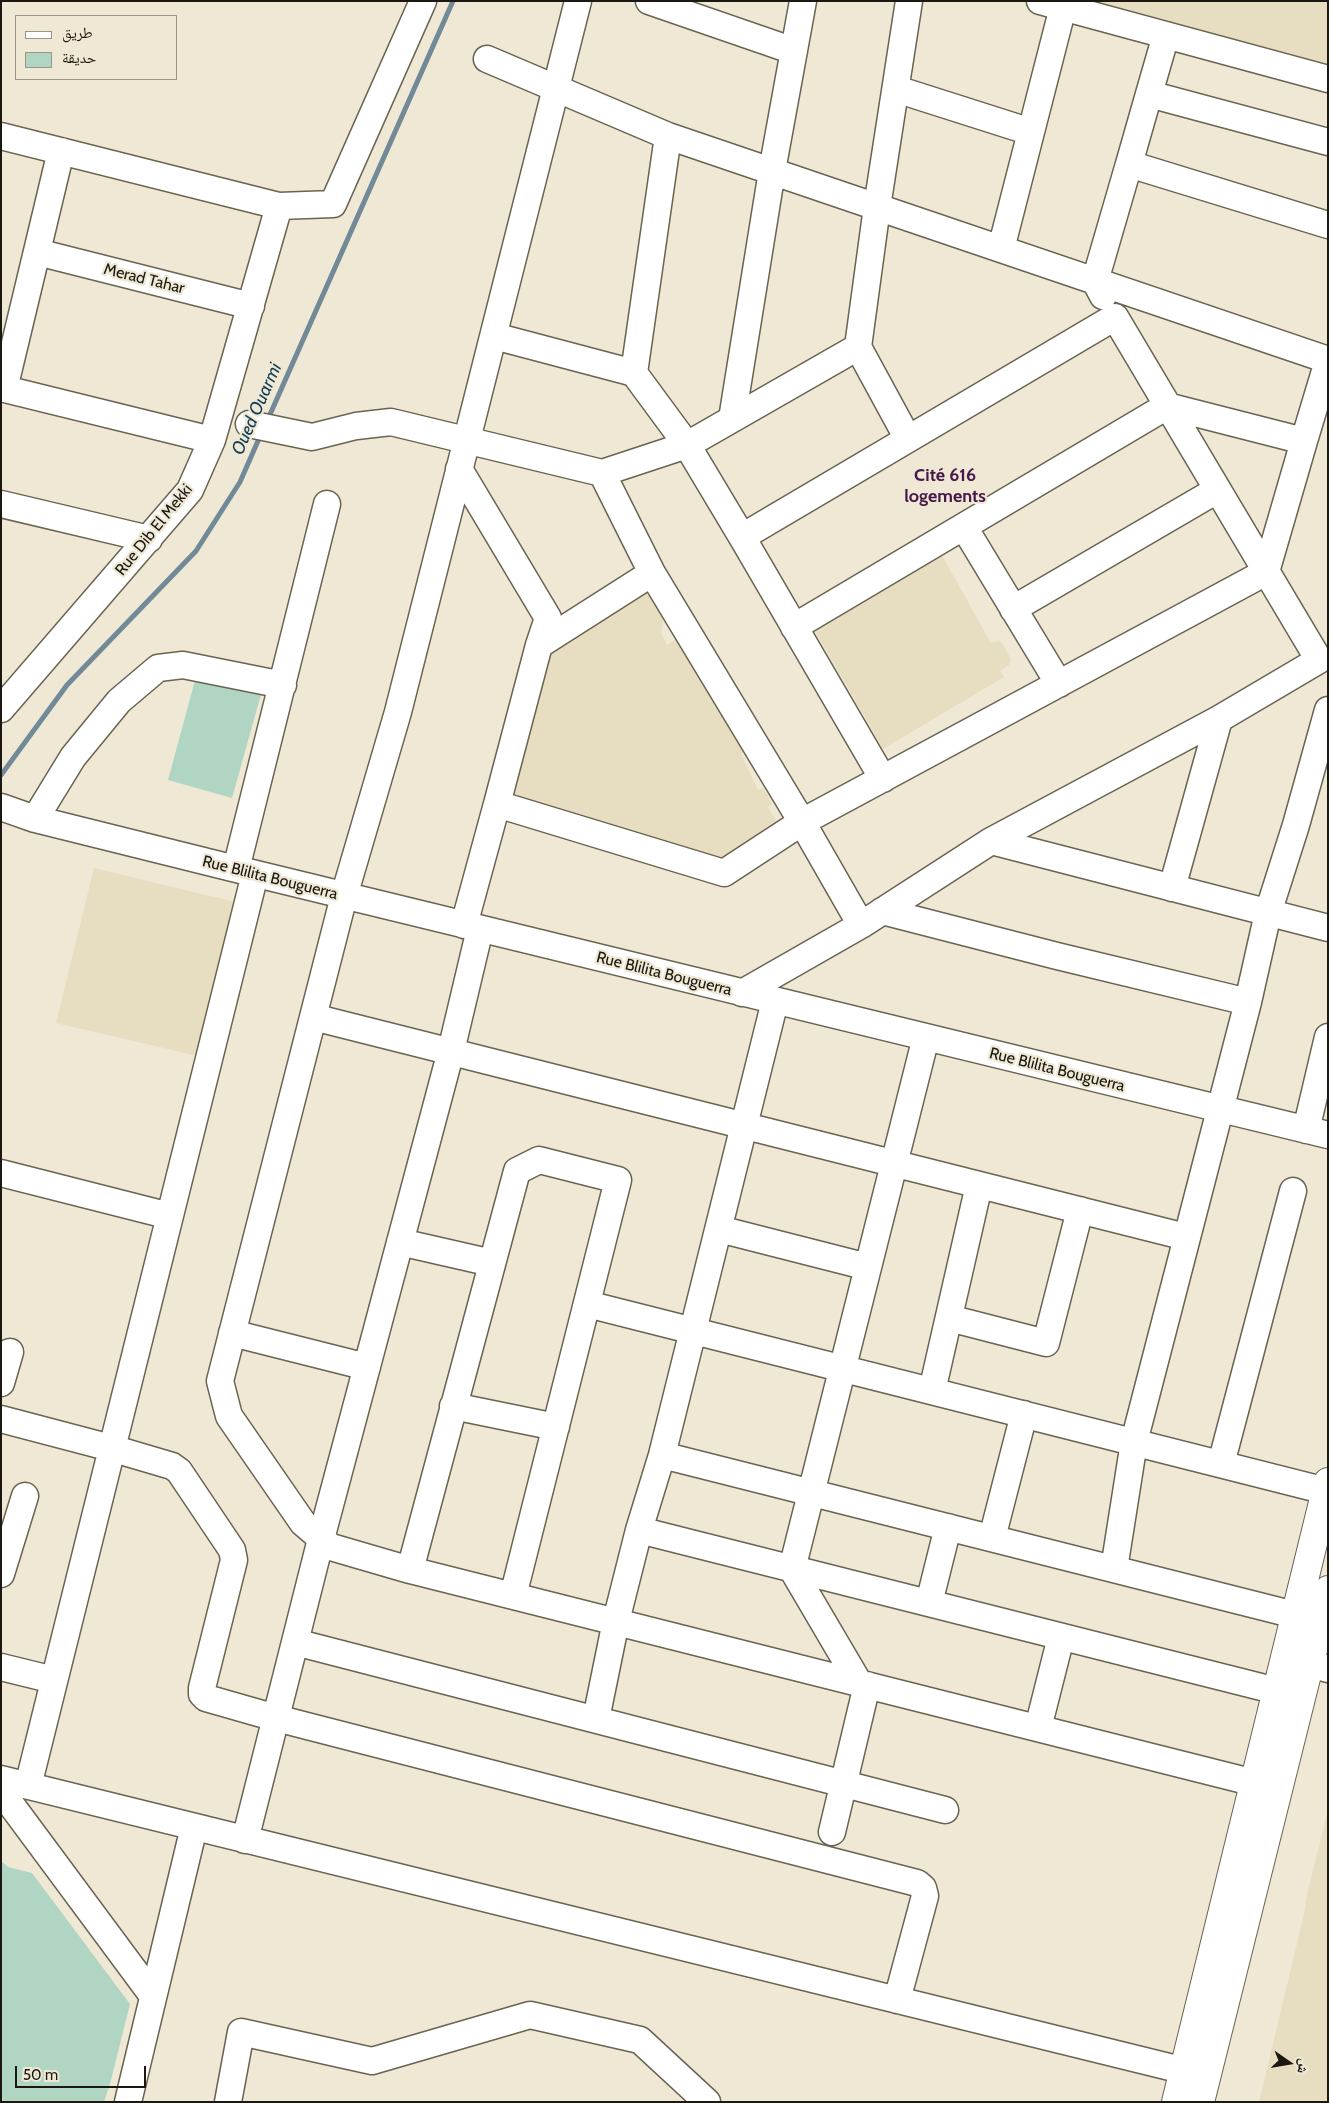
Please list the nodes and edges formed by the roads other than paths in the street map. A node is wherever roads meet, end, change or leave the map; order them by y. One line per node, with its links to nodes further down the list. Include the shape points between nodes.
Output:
1 (423, 1): 21 (street, via 333,204)
2 (578, 1): 11 (street)
3 (649, 1): 8 (street)
4 (803, 1): 8 (street)
5 (910, 1): 12 (street)
6 (1051, 4): 7 (street); 14 (street)
7 (1166, 36): 10 (street); 13 (street)
8 (794, 50): 20 (street)
9 (487, 59): 11 (street)
10 (1328, 79)
11 (556, 89): 16 (street); 29 (street)
12 (896, 89): 14 (street); 22 (street)
13 (1149, 94): 17 (street); 19 (street)
14 (1031, 132): 24 (street)
15 (1, 136): 18 (street)
16 (668, 136): 20 (street); 32 (street)
17 (1328, 142)
18 (61, 151): 21 (street); 25 (street)
19 (1129, 164): 23 (street); 26 (street)
20 (772, 171): 22 (street); 35 (street)
21 (279, 206): 27 (street, Rue Dib El Mekki)
22 (877, 207): 24 (street); 30 (street)
23 (1328, 225)
24 (1002, 249): 26 (street)
25 (37, 252): 27 (street, Merad Tahar); 33 (street)
26 (1095, 281): 28 (street); 31 (street)
27 (250, 306): 38 (street, Rue Dib El Mekki)
28 (1115, 317): 34 (street); 37 (street)
29 (494, 336): 32 (street); 39 (street)
30 (858, 347): 35 (street); 37 (street)
31 (1328, 360): 40 (street)
32 (634, 372): 41 (street)
33 (2, 388): 38 (street)
34 (1166, 406): 40 (street); 44 (street); 47 (street)
35 (732, 419): 41 (street)
36 (249, 424): 39 (street, via 312,437 356,426 391,422)
37 (908, 439): 48 (street)
38 (212, 440): 49 (street, Rue Dib El Mekki, via 190,490)
39 (466, 441): 42 (street); 43 (street)
40 (1304, 441): 50 (street)
41 (687, 444): 43 (street); 48 (street)
42 (459, 469): 54 (street); 69 (street, via 398,712)
43 (602, 473): 51 (street)
44 (1217, 490): 50 (street); 52 (street)
45 (1, 504): 49 (street)
46 (327, 504): 57 (street)
47 (964, 527): 52 (street); 53 (street)
48 (742, 537): 53 (street)
49 (148, 539): 58 (street, Rue Dib El Mekki)
50 (1266, 572): 55 (street); 56 (street)
51 (652, 573): 54 (street); 65 (street)
52 (1013, 609): 56 (street)
53 (794, 627): 62 (street)
54 (548, 632): 63 (street)
55 (1323, 661): 60 (street)
56 (1059, 684): 62 (street)
57 (283, 685): 64 (street, via 184,665 158,668 119,702 73,757); 67 (street)
58 (1, 710)
59 (1328, 710): 61 (street)
60 (1218, 719): 66 (street); 68 (street)
61 (1322, 751): 70 (street)
62 (883, 779): 65 (street)
63 (497, 804): 65 (street, via 724,873); 72 (street)
64 (16, 813): 67 (street, Rue Blilita Bouguerra)
65 (802, 822): 71 (street)
66 (991, 841): 68 (street); 71 (street)
67 (245, 872): 69 (street, Rue Blilita Bouguerra); 89 (street)
68 (1172, 888): 70 (street)
69 (344, 896): 72 (street, Rue Blilita Bouguerra); 77 (street)
70 (1268, 913): 73 (street); 76 (street)
71 (872, 918): 74 (street); 76 (street, via 1057,956)
72 (472, 927): 74 (street, Rue Blilita Bouguerra); 80 (street)
73 (1328, 928)
74 (742, 993): 75 (street, Rue Blilita Bouguerra)
75 (776, 1001): 78 (street, Rue Blilita Bouguerra); 82 (street)
76 (1248, 1002): 81 (street)
77 (313, 1017): 80 (street); 98 (street)
78 (926, 1037): 81 (street, Rue Blilita Bouguerra); 84 (street)
79 (1328, 1038): 83 (street)
80 (451, 1051): 82 (street); 92 (street)
81 (1220, 1109): 83 (street, Rue Blilita Bouguerra); 91 (street)
82 (745, 1125): 84 (street); 90 (street)
83 (1317, 1133)
84 (894, 1163): 86 (street); 94 (street)
85 (1, 1173): 89 (street)
86 (979, 1185): 88 (street); 96 (street)
87 (1292, 1191): 111 (street)
88 (1080, 1210): 91 (street); 96 (street, via 1046,1343)
89 (170, 1216): 109 (street)
90 (718, 1229): 94 (street); 97 (street)
91 (1186, 1237): 108 (street)
92 (400, 1242): 93 (street); 100 (street)
93 (492, 1264): 95 (street, via 516,1171 540,1160 618,1180); 104 (street)
94 (868, 1267): 101 (street)
95 (587, 1304): 97 (street); 107 (street)
96 (949, 1318): 103 (street)
97 (693, 1331): 101 (street); 110 (street)
98 (232, 1333): 100 (street); 117 (street, via 220,1381 228,1416 303,1523)
99 (10, 1352): 102 (street)
100 (367, 1367): 117 (street)
101 (842, 1369): 103 (street); 113 (street)
102 (1, 1383)
103 (932, 1391): 105 (street)
104 (453, 1406): 107 (street); 121 (street)
105 (1024, 1414): 108 (street); 118 (street)
106 (1, 1419): 109 (street)
107 (556, 1427): 124 (street)
108 (1134, 1442): 111 (street); 120 (street)
109 (111, 1448): 132 (street); 135 (street, via 179,1471 232,1550 233,1571 202,1694 206,1698)
110 (662, 1455): 113 (street); 116 (street)
111 (1221, 1464): 112 (street)
112 (1327, 1486): 126 (main road)
113 (811, 1492): 115 (street); 119 (street)
114 (26, 1496): 122 (street)
115 (948, 1527): 118 (street); 125 (street)
116 (639, 1530): 119 (street); 127 (street)
117 (322, 1538): 121 (street, via 332,1547); 129 (street)
118 (992, 1538): 120 (street)
119 (792, 1569): 125 (street); 133 (street)
120 (1114, 1569): 126 (street)
121 (410, 1570): 124 (street)
122 (1, 1574)
123 (1328, 1590): 130 (main road)
124 (513, 1596): 127 (street)
125 (929, 1603): 128 (street)
126 (1296, 1615): 134 (main road)
127 (616, 1622): 133 (street); 136 (street)
128 (1061, 1637): 134 (street); 137 (street)
129 (295, 1642): 135 (street); 136 (street)
130 (1319, 1666): 149 (main road)
131 (1, 1667): 132 (street)
132 (54, 1680): 141 (street)
133 (863, 1684): 137 (street); 140 (street)
134 (1277, 1692): 139 (main road)
135 (276, 1718): 146 (street); 148 (street, via 917,1882 925,1896)
136 (596, 1720): 140 (street)
137 (1038, 1728): 139 (street)
138 (1, 1779): 141 (street)
139 (1255, 1783): 149 (main road)
140 (844, 1784): 143 (street); 145 (street)
141 (28, 1786): 144 (street)
142 (1, 1791): 147 (street)
143 (945, 1810)
144 (194, 1827): 146 (street); 147 (street)
145 (832, 1832)
146 (245, 1840): 148 (street)
147 (153, 1996): 150 (street)
148 (897, 2000): 149 (street)
149 (1195, 2073): 153 (main road); 154 (main road)
150 (128, 2102)
151 (228, 2102): 152 (street, via 241,2032 372,2061 530,2015 640,2040)
152 (707, 2102)
153 (1176, 2102)
154 (1200, 2102)

